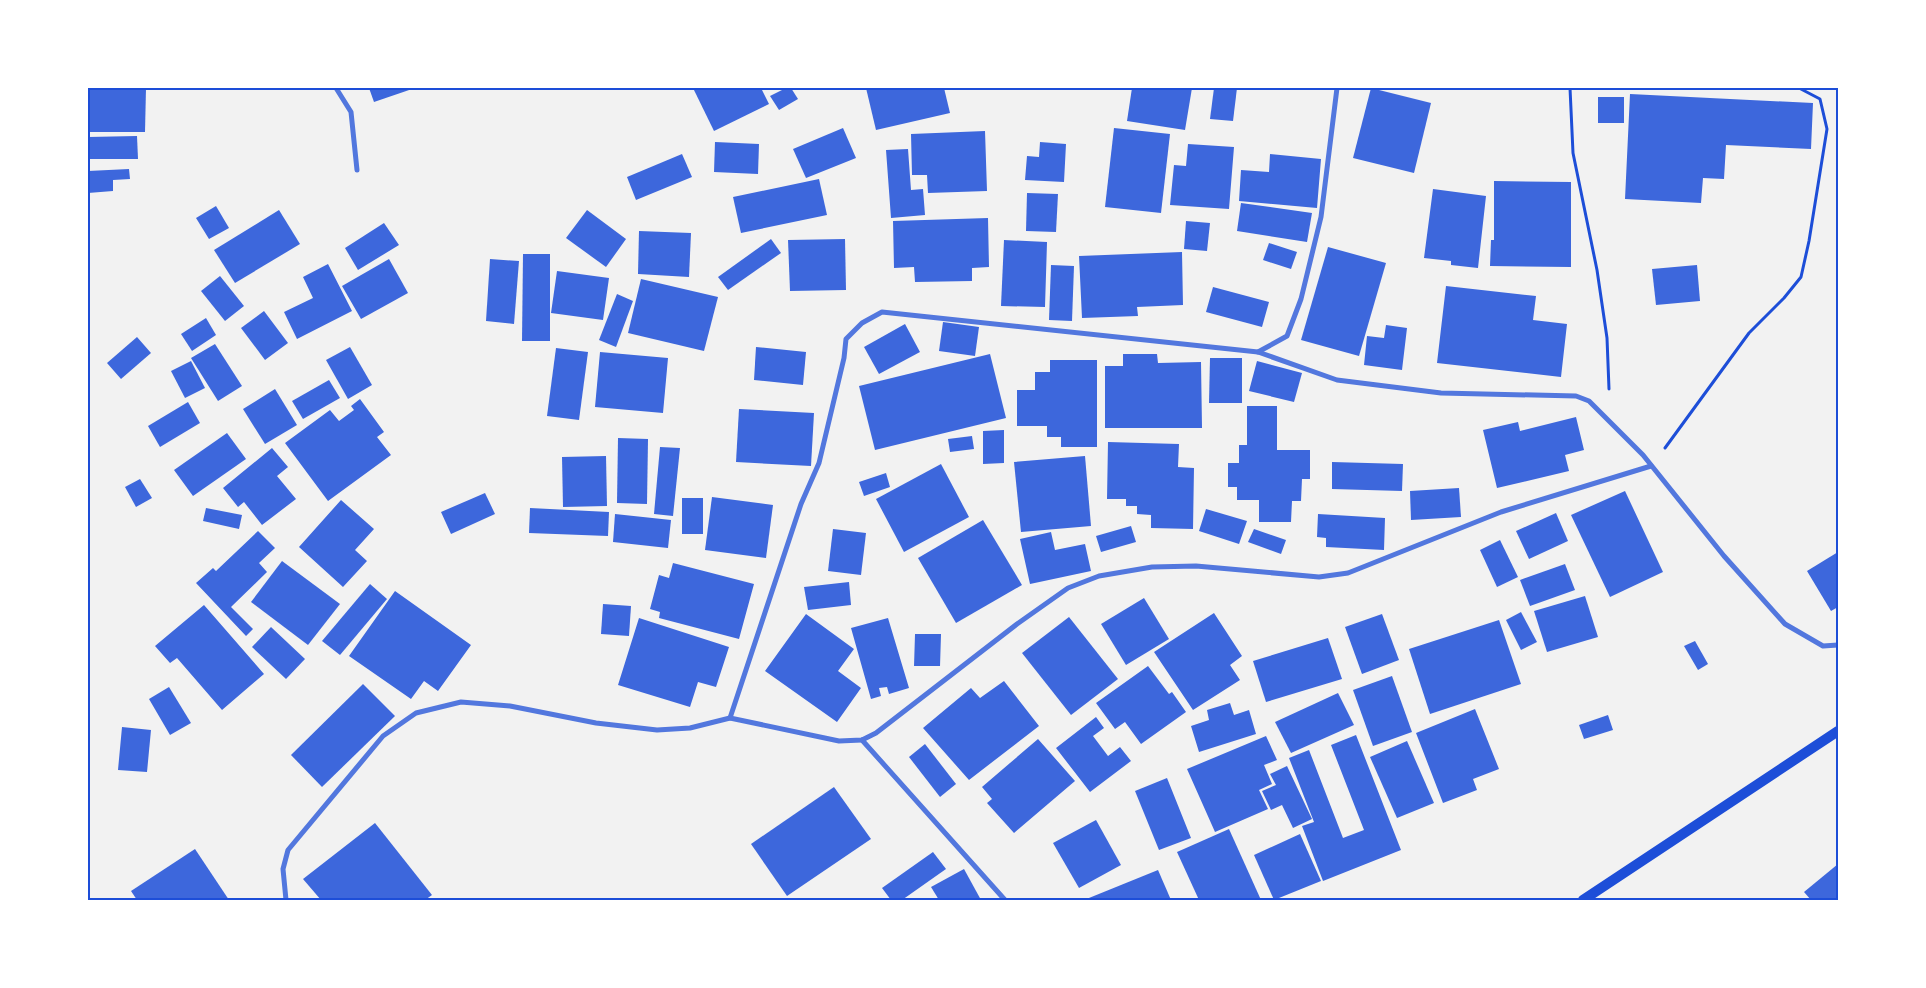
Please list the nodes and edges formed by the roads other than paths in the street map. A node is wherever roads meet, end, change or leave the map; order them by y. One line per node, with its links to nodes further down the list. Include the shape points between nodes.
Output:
1 (336, 88): 3 (street, via 351,112)
2 (1337, 88): 4 (street, via 1321,216 1301,299 1287,336)
3 (358, 170)
4 (1258, 352): 5 (street, via 1337,380 1441,393 1576,396 1589,401); 7 (street, via 882,312 862,323 846,339 818,463 801,504)
5 (1651, 466): 6 (street, via 1724,556 1785,624 1823,646); 9 (street, via 1501,512 1348,573 1320,577 1196,566 1152,567 1099,576 1068,588 876,733)
6 (1838, 645)
7 (730, 718): 9 (street, via 839,741); 10 (street, via 690,728 657,730 596,723 510,706 461,702 416,713 383,736 288,850 283,869)
8 (1838, 731): 12 (main road)
9 (862, 740): 11 (street)
10 (286, 900)
11 (1005, 900)
12 (1583, 900)

